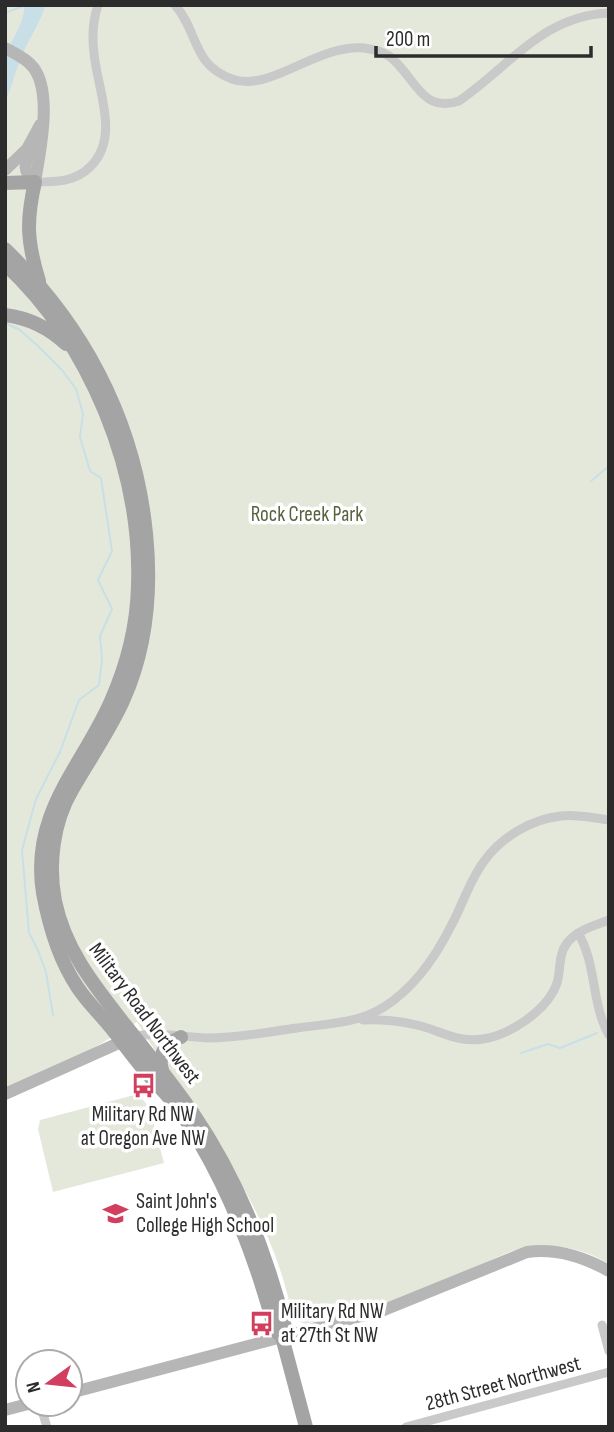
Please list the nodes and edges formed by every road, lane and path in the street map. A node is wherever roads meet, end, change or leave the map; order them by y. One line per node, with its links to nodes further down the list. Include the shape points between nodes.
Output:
1 (98, 5): 8 (street, via 93,40 105,118 103,146 93,164 76,177)
2 (176, 5): 3 (street, via 205,62 231,79 255,82 330,51 367,48 390,57 415,87 440,103 459,101 546,32 579,18)
3 (609, 13)
4 (5, 48): 5 (street, via 35,69 44,96)
5 (43, 118): 6 (street); 8 (street)
6 (38, 132): 7 (street); 8 (street, via 26,166)
7 (5, 170)
8 (35, 182): 9 (main road); 12 (main road, via 29,237 40,283)
9 (5, 183)
10 (5, 249): 12 (main road, Military Road Northwest)
11 (5, 264): 14 (main road, Military Road Northwest, via 50,314)
12 (49, 297): 23 (main road, Military Road Northwest, via 89,356 118,415 144,519 148,588 140,647 121,706 65,804 52,867 55,902 68,943)
13 (5, 315): 14 (main road, via 43,327)
14 (77, 355): 23 (main road, Military Road Northwest, via 120,455 135,523 138,587 121,679 51,814 42,856 42,888 55,942 78,989)
15 (609, 820): 18 (street, via 550,818 504,840 482,864 433,957)
16 (609, 920): 17 (street)
17 (578, 933): 20 (street, via 563,950 549,998 506,1032 469,1040); 21 (street)
18 (393, 1002): 19 (street); 20 (street)
19 (351, 1020): 20 (street); 22 (street, via 237,1036)
20 (399, 1022)
21 (609, 1035)
22 (181, 1037): 23 (street, via 145,1034); 24 (main road, via 164,1047)
23 (128, 1039): 24 (main road, Military Road Northwest); 25 (street); 28 (main road, Military Road Northwest, via 207,1155 251,1253 275,1330)
24 (162, 1070): 28 (main road, Military Road Northwest, via 202,1129 251,1223 282,1315)
25 (5, 1094)
26 (609, 1271): 28 (street, via 571,1255 527,1252 399,1306)
27 (602, 1325): 29 (street)
28 (282, 1337): 31 (street); 32 (main road, Military Road Northwest)
29 (609, 1351)
30 (609, 1372): 33 (street, 28th Street Northwest)
31 (84, 1389)
32 (306, 1427)
33 (406, 1427)

